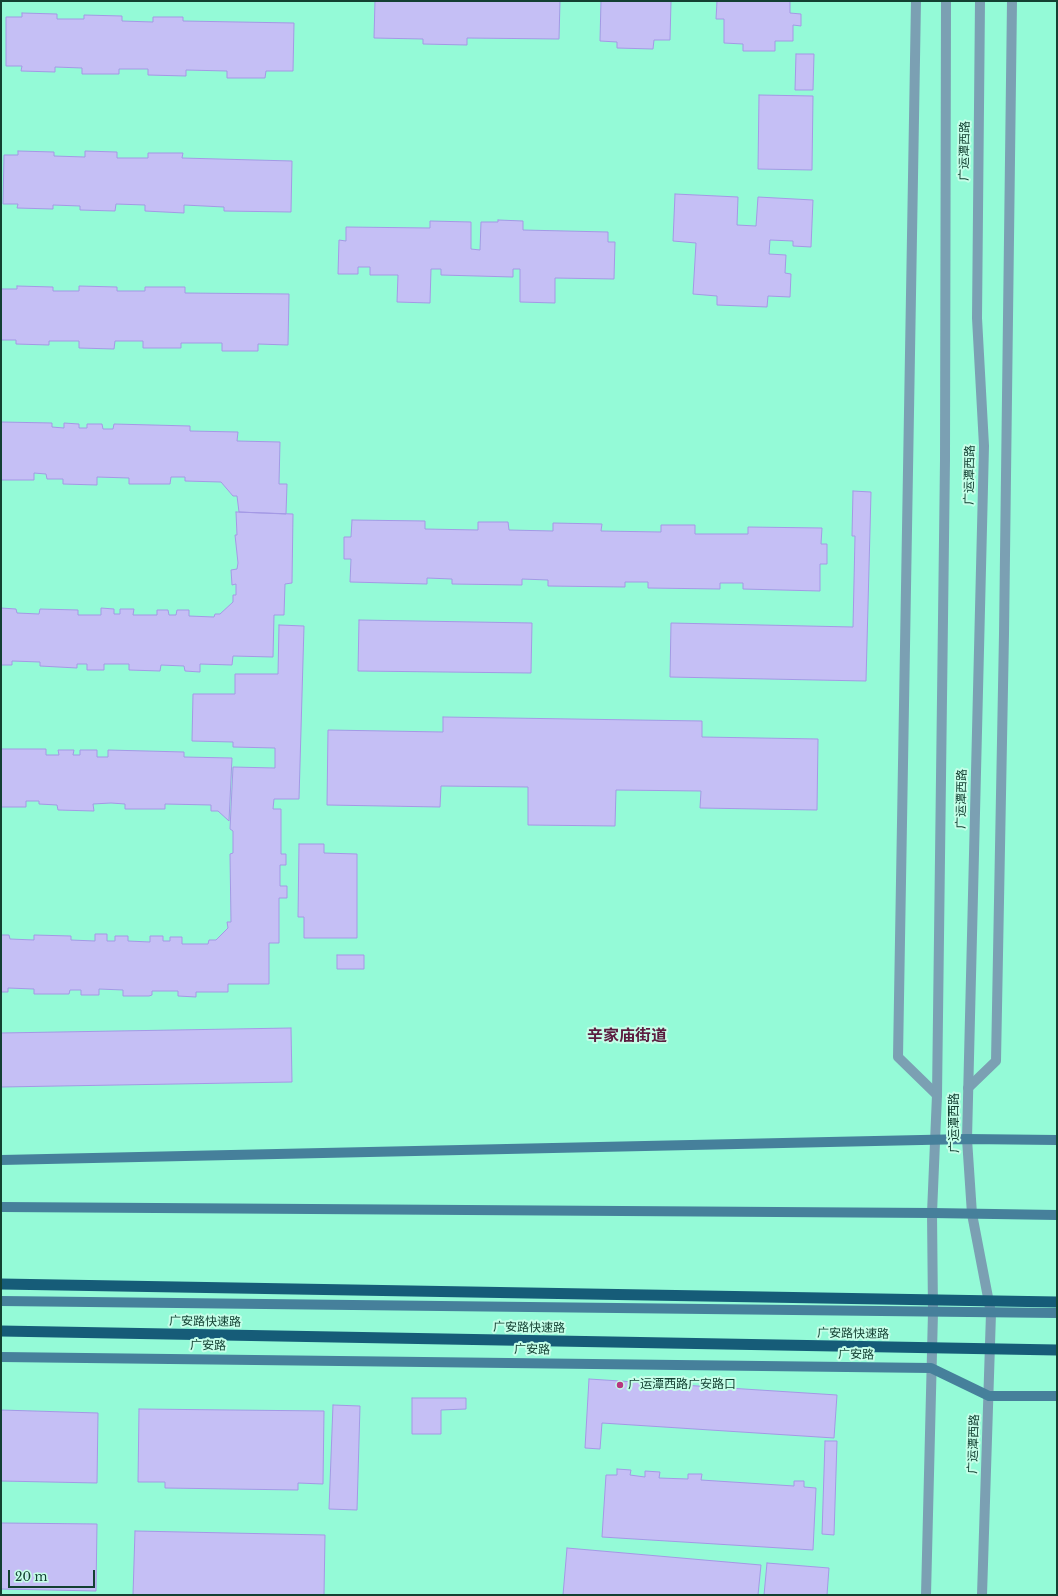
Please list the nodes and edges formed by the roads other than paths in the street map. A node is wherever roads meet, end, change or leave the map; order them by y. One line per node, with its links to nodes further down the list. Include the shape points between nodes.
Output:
1 (916, 1): 6 (street, via 898,1057)
2 (946, 1): 6 (street, 广运潭西路, via 945,460)
3 (980, 1): 5 (street, 广运潭西路, via 977,318 984,446)
4 (1012, 1): 5 (street, via 996,1061)
5 (968, 1088): 7 (street, 广运潭西路)
6 (937, 1095): 8 (street, 广运潭西路)
7 (967, 1139): 8 (main road); 9 (main road); 13 (street, 广运潭西路)
8 (936, 1140): 10 (main road); 12 (street, 广运潭西路)
9 (1057, 1140)
10 (1, 1160)
11 (1, 1207): 12 (main road)
12 (932, 1212): 13 (main road); 18 (street, 广运潭西路)
13 (972, 1214): 14 (main road); 19 (street, 广运潭西路)
14 (1057, 1215)
15 (1, 1284): 17 (highway, bridge)
16 (1, 1302): 18 (main road)
17 (1057, 1302)
18 (933, 1312): 19 (main road); 24 (street, 广运潭西路)
19 (991, 1313): 20 (main road); 25 (street, 广运潭西路)
20 (1057, 1313)
21 (1, 1331): 22 (highway, 广安路快速路, bridge)
22 (1057, 1350)
23 (1, 1357): 24 (main road, 广安路)
24 (931, 1368): 25 (main road, 广安路); 27 (street, 广运潭西路)
25 (988, 1396): 26 (main road, 广安路); 28 (street, 广运潭西路)
26 (1057, 1396)
27 (926, 1595)
28 (982, 1595)

